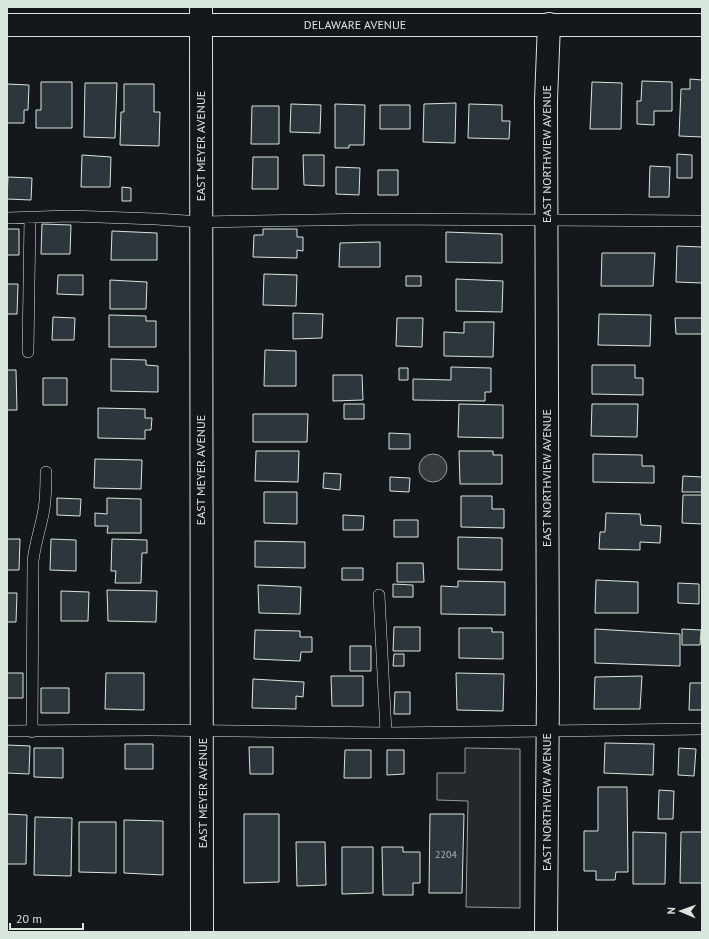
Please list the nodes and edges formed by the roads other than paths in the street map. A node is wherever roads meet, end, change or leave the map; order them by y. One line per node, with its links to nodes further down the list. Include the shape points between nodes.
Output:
1 (201, 16): 2 (street, DELAWARE AVENUE); 3 (street, DELAWARE AVENUE); 9 (street, EAST MEYER AVENUE)
2 (549, 24): 4 (street, DELAWARE AVENUE); 7 (street, EAST NORTHVIEW AVENUE)
3 (7, 25)
4 (702, 25)
5 (30, 217): 6 (lane); 9 (lane, via 70,216); 10 (lane)
6 (7, 218)
7 (546, 219): 8 (lane); 9 (lane); 16 (street, EAST NORTHVIEW AVENUE)
8 (702, 221)
9 (201, 222): 14 (street, EAST MEYER AVENUE)
10 (28, 352)
11 (46, 472): 17 (lane, via 44,510 34,546 33,561)
12 (379, 595): 18 (lane)
13 (702, 729): 16 (lane)
14 (203, 730): 17 (lane); 18 (lane); 19 (street, EAST MEYER AVENUE)
15 (7, 731): 17 (lane)
16 (547, 731): 18 (lane); 20 (street, EAST NORTHVIEW AVENUE)
17 (32, 732)
18 (386, 733)
19 (202, 932)
20 (546, 932)

